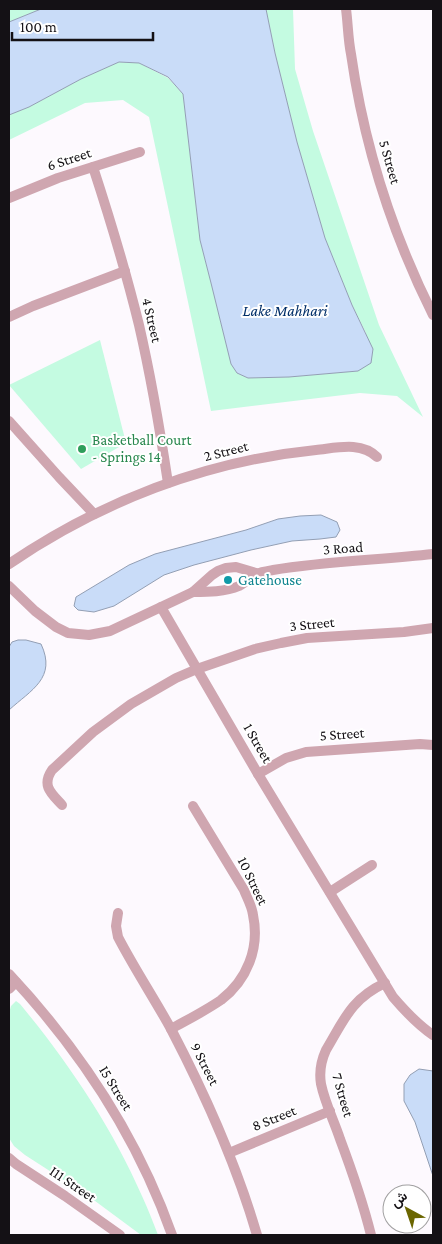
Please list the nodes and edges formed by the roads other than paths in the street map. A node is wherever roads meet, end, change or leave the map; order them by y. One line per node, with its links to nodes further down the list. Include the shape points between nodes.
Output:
1 (346, 9): 6 (street, 5 Street, via 350,53 372,156 395,228)
2 (140, 152): 3 (street, 6 Street)
3 (93, 167): 4 (street, 6 Street); 5 (street, 4 Street)
4 (9, 198)
5 (125, 270): 7 (street); 10 (street, 4 Street, via 150,376)
6 (433, 315)
7 (9, 317)
8 (9, 421): 11 (street)
9 (377, 457): 10 (street, 2 Street, via 366,449 355,447 304,451 238,463)
10 (168, 483): 11 (street, 2 Street)
11 (94, 514): 13 (street, 2 Street)
12 (433, 554): 14 (street, 3 Road)
13 (9, 564)
14 (256, 573): 16 (street, 3 Road, via 240,585); 16 (street, 3 Road, via 243,568 226,568 212,575)
15 (9, 586): 17 (street, 3 Road, via 45,619 68,633 100,634)
16 (193, 592): 17 (street, 3 Road)
17 (161, 607): 19 (street, 1 Street)
18 (433, 628): 19 (street, 3 Street, via 289,641)
19 (197, 669): 21 (street, 1 Street); 22 (street, via 155,689 123,710 93,732 52,770 48,778 49,790)
20 (433, 745): 21 (street, 5 Street, via 306,752 286,758)
21 (258, 774): 25 (street, 1 Street)
22 (62, 806)
23 (193, 806): 30 (street, 10 Street, via 249,901 255,930 254,946 250,962 232,990 220,1001)
24 (372, 865): 25 (street)
25 (330, 892): 28 (street, 1 Street)
26 (118, 914): 30 (street, 9 Street, via 118,937)
27 (9, 974): 29 (street, I5 Street)
28 (385, 983): 31 (street, 1 Street, via 404,1010); 32 (street, 7 Street, via 354,1005 323,1057 321,1084)
29 (12, 986): 36 (street, I5 Street, via 32,998 81,1060 125,1131)
30 (170, 1029): 33 (street, 9 Street)
31 (433, 1035)
32 (330, 1111): 33 (street, 8 Street); 38 (street, 7 Street)
33 (229, 1152): 37 (street, 9 Street)
34 (9, 1159): 35 (street, I11 Street)
35 (120, 1235)
36 (172, 1235)
37 (257, 1235)
38 (371, 1235)

